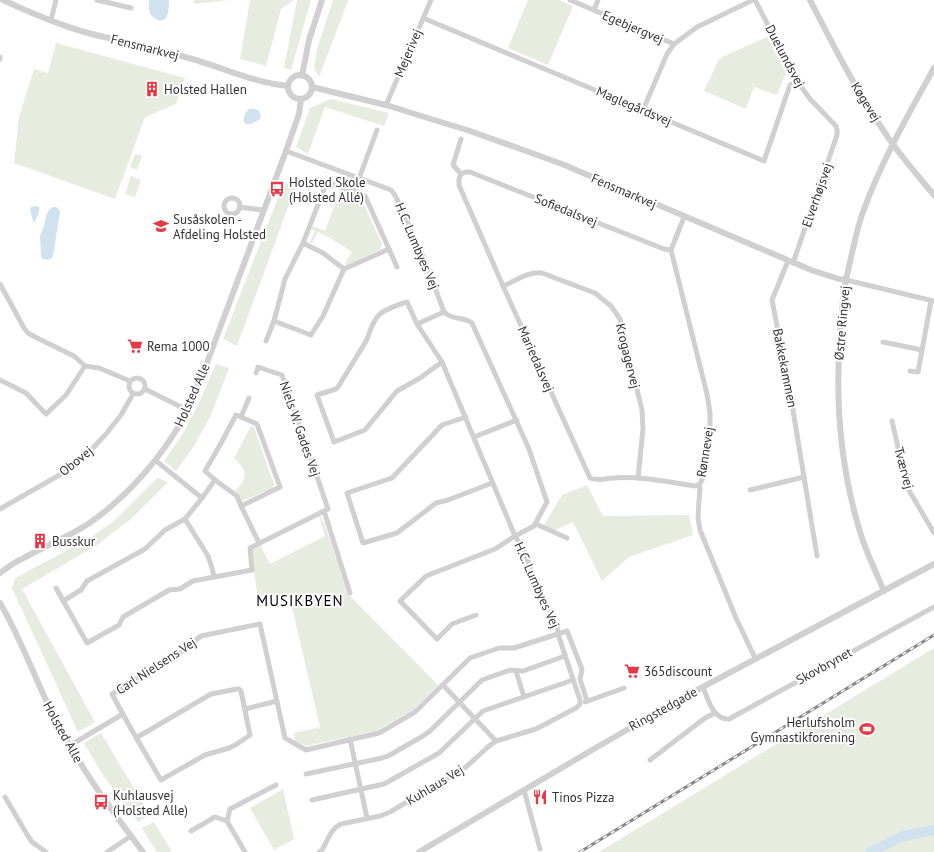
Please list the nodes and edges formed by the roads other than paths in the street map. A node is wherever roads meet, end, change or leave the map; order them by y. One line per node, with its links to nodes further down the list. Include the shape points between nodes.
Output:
1 (3, 0): 14 (street, Fensmarkvej)
2 (56, 0): 14 (street)
3 (96, 0): 10 (street)
4 (322, 0): 17 (street, via 309,40)
5 (431, 0): 13 (street, Mejerivej)
6 (570, 0): 12 (street, Egebjergvej)
7 (598, 0): 12 (street)
8 (754, 0): 15 (street, via 697,27); 18 (street, Duelundsvej)
9 (810, 0): 27 (street, Køgevej, via 852,80)
10 (114, 2): 11 (street)
11 (131, 8)
12 (594, 10): 15 (street, Egebjergvej)
13 (423, 18): 22 (street, Mejerivej); 23 (street, Maglegårdsvej)
14 (51, 20): 19 (street, Fensmarkvej, via 88,33 193,59 261,81)
15 (674, 44): 23 (street, via 667,54)
16 (934, 68): 27 (street, Østre Ringvej)
17 (302, 76): 19 (street, via 294,77); 20 (street, via 309,80)
18 (797, 81): 23 (street, Maglegårdsvej, via 790,85 764,161); 24 (street, Duelundsvej, via 805,94)
19 (288, 86): 21 (street, via 292,96)
20 (312, 87): 21 (street, via 310,94); 22 (street, Fensmarkvej)
21 (301, 99): 28 (street, Holsted Alle)
22 (386, 105): 35 (street, Fensmarkvej, via 549,159)
23 (643, 110)
24 (836, 126): 39 (street, Elverhøjsvej, via 837,135)
25 (377, 130): 30 (street)
26 (461, 139): 29 (street, Mariedalsvej, via 453,165)
27 (893, 143): 32 (street, Køgevej); 42 (street, Østre Ringvej, via 862,213)
28 (286, 151): 30 (street, H.C. Lumbyes Vej); 34 (street, Holsted Alle)
29 (461, 174): 38 (street, Sofiedalsvej, via 470,172); 44 (street, Mariedalsvej, via 459,185)
30 (359, 178): 31 (street); 46 (street, H.C. Lumbyes Vej, via 391,190 395,195 424,258)
31 (354, 192): 36 (street, H.C. Lumbyes Vej, via 327,182); 37 (street, H.C. Lumbyes Vej, via 365,196)
32 (934, 195)
33 (240, 207): 34 (street)
34 (263, 210): 61 (street, Holsted Alle)
35 (684, 217): 38 (street); 39 (street, Fensmarkvej)
36 (303, 243): 41 (street, via 323,253); 47 (street, H.C. Lumbyes Vej, via 286,279)
37 (389, 249): 40 (street, H.C. Lumbyes Vej); 41 (street)
38 (671, 250): 72 (street, Rønnevej, via 710,414 710,433)
39 (791, 262): 42 (street, Fensmarkvej); 68 (street, Bakkekammen, via 772,300)
40 (396, 267)
41 (344, 269): 47 (street, via 323,316 311,335)
42 (846, 280): 45 (street, Fensmarkvej); 89 (street, Østre Ringvej, via 838,358 842,447 860,533)
43 (0, 284): 53 (street, via 28,333 74,356)
44 (503, 286): 69 (street, Mariedalsvej, via 590,478); 69 (street, Krogagervej, via 537,272 595,293 611,306 620,319 642,410 643,429)
45 (933, 301): 51 (street)
46 (444, 312): 48 (street); 64 (street, H.C. Lumbyes Vej, via 472,323)
47 (274, 321): 49 (street, H.C. Lumbyes Vej)
48 (418, 324): 52 (street, H.C. Lumbyes Vej); 52 (street, H.C. Lumbyes Vej, via 407,302 380,314 338,387 317,395 334,442 365,430 398,391)
49 (266, 341)
50 (883, 342): 51 (street)
51 (922, 350): 54 (street, via 918,372)
52 (442, 362): 62 (street, H.C. Lumbyes Vej)
53 (85, 366): 56 (street, via 66,394 46,414 26,393); 57 (street, via 99,368)
54 (910, 371)
55 (256, 373): 77 (street, Niels W. Gades Vej, via 258,366 282,375 328,509)
56 (0, 380)
57 (130, 381): 58 (street, via 140,378 144,381); 59 (street, via 129,390)
58 (145, 389): 59 (street, via 143,393); 61 (street)
59 (133, 394): 76 (street, Obovej, via 121,414 87,454 63,473)
60 (249, 398): 63 (street)
61 (187, 410): 67 (street, Holsted Alle)
62 (466, 416): 66 (street, H.C. Lumbyes Vej); 71 (street, via 442,425 392,478 347,493 363,543 397,533 436,503)
63 (242, 417): 70 (street, via 236,415 205,471); 75 (street, via 257,424 280,487)
64 (517, 420): 66 (street); 79 (street, H.C. Lumbyes Vej, via 547,502)
65 (892, 421): 80 (street, Tværvej, via 908,488)
66 (474, 437): 71 (street, H.C. Lumbyes Vej)
67 (155, 460): 74 (street); 86 (street, Holsted Alle, via 111,506 88,523)
68 (804, 477): 73 (street); 84 (street, Bakkekammen)
69 (638, 478): 72 (street, Mariedalsvej)
70 (215, 480): 74 (street); 75 (street, via 237,496)
71 (492, 483): 81 (street, H.C. Lumbyes Vej)
72 (699, 485): 97 (street, Rønnevej, via 700,530)
73 (750, 490)
74 (202, 498): 78 (street)
75 (241, 506): 83 (street)
76 (0, 509)
77 (324, 511): 83 (street); 90 (street, Niels W. Gades Vej)
78 (185, 519): 87 (street, via 208,556); 91 (street, via 165,530 145,549 87,581 82,590)
79 (536, 524): 81 (street, H.C. Lumbyes Vej); 82 (street, H.C. Lumbyes Vej)
80 (934, 532)
81 (515, 536): 94 (street, H.C. Lumbyes Vej, via 495,549 426,576 400,601 437,639 452,624); 95 (street, H.C. Lumbyes Vej, via 524,551)
82 (567, 538)
83 (259, 543): 87 (street, via 250,548 252,570)
84 (818, 556)
85 (934, 564): 89 (street, Ringstedgade)
86 (0, 573)
87 (214, 577): 91 (street, via 193,581 180,589 169,590 123,617 119,625 87,643)
88 (56, 588): 91 (street)
89 (884, 591): 97 (street, Ringstedgade)
90 (350, 593)
91 (63, 601)
92 (0, 603): 115 (street, Holsted Alle)
93 (934, 606): 109 (street, Skovbrynet, via 729,719 721,719)
94 (476, 615)
95 (559, 634): 96 (street); 100 (street, via 514,648 499,648 470,658); 105 (street, via 567,631 582,669 580,679)
96 (565, 656): 98 (street); 99 (street)
97 (755, 658): 101 (street, Ringstedgade)
98 (516, 671): 103 (street); 106 (street, via 510,670 482,680)
99 (573, 680): 103 (street, Kuhlaus Vej); 107 (street)
100 (443, 685): 106 (street); 113 (street, via 415,712 379,733)
101 (703, 687): 109 (street); 121 (street, Ringstedgade)
102 (624, 688): 105 (street, Kuhlaus Vej)
103 (524, 697): 111 (street, Kuhlaus Vej, via 483,712)
104 (277, 701): 108 (street); 110 (street, Carl Nielsens Vej, via 260,624 201,636 181,652 112,694); 113 (street, Carl Nielsens Vej, via 285,738 306,750)
105 (587, 701): 107 (street, Kuhlaus Vej)
106 (459, 702): 111 (street); 117 (street, via 423,736 388,756)
107 (580, 704): 114 (street, Kuhlaus Vej, via 536,729)
108 (245, 709): 112 (street, Carl Nielsens Vej, via 239,689 211,694); 112 (street, Carl Nielsens Vej, via 250,735 229,748 205,754 161,780)
109 (715, 713): 116 (street)
110 (123, 714): 112 (street, Carl Nielsens Vej); 115 (street, Carl Nielsens Vej)
111 (476, 719): 114 (street); 120 (street, Kuhlaus Vej, via 439,753 384,784)
112 (136, 738)
113 (350, 739): 117 (street)
114 (496, 741): 124 (street, Kuhlaus Vej, via 466,767 390,812)
115 (70, 746): 127 (street, Holsted Alle)
116 (650, 760)
117 (355, 764): 118 (street); 120 (street)
118 (306, 774)
119 (276, 785): 125 (street, via 230,809)
120 (361, 789): 123 (street, Kuhlaus Vej); 124 (street)
121 (524, 790): 128 (street); 134 (street, Ringstedgade)
122 (5, 797): 129 (street, via 32,842)
123 (312, 800)
124 (367, 818): 133 (street, Kuhlaus Vej, via 336,827)
125 (227, 821): 126 (street, via 215,817); 132 (street)
126 (191, 831)
127 (131, 836): 130 (street); 131 (street, Holsted Alle)
128 (540, 849)
129 (46, 852)
130 (107, 852)
131 (143, 852)
132 (245, 852)
133 (319, 852)
134 (419, 852)

